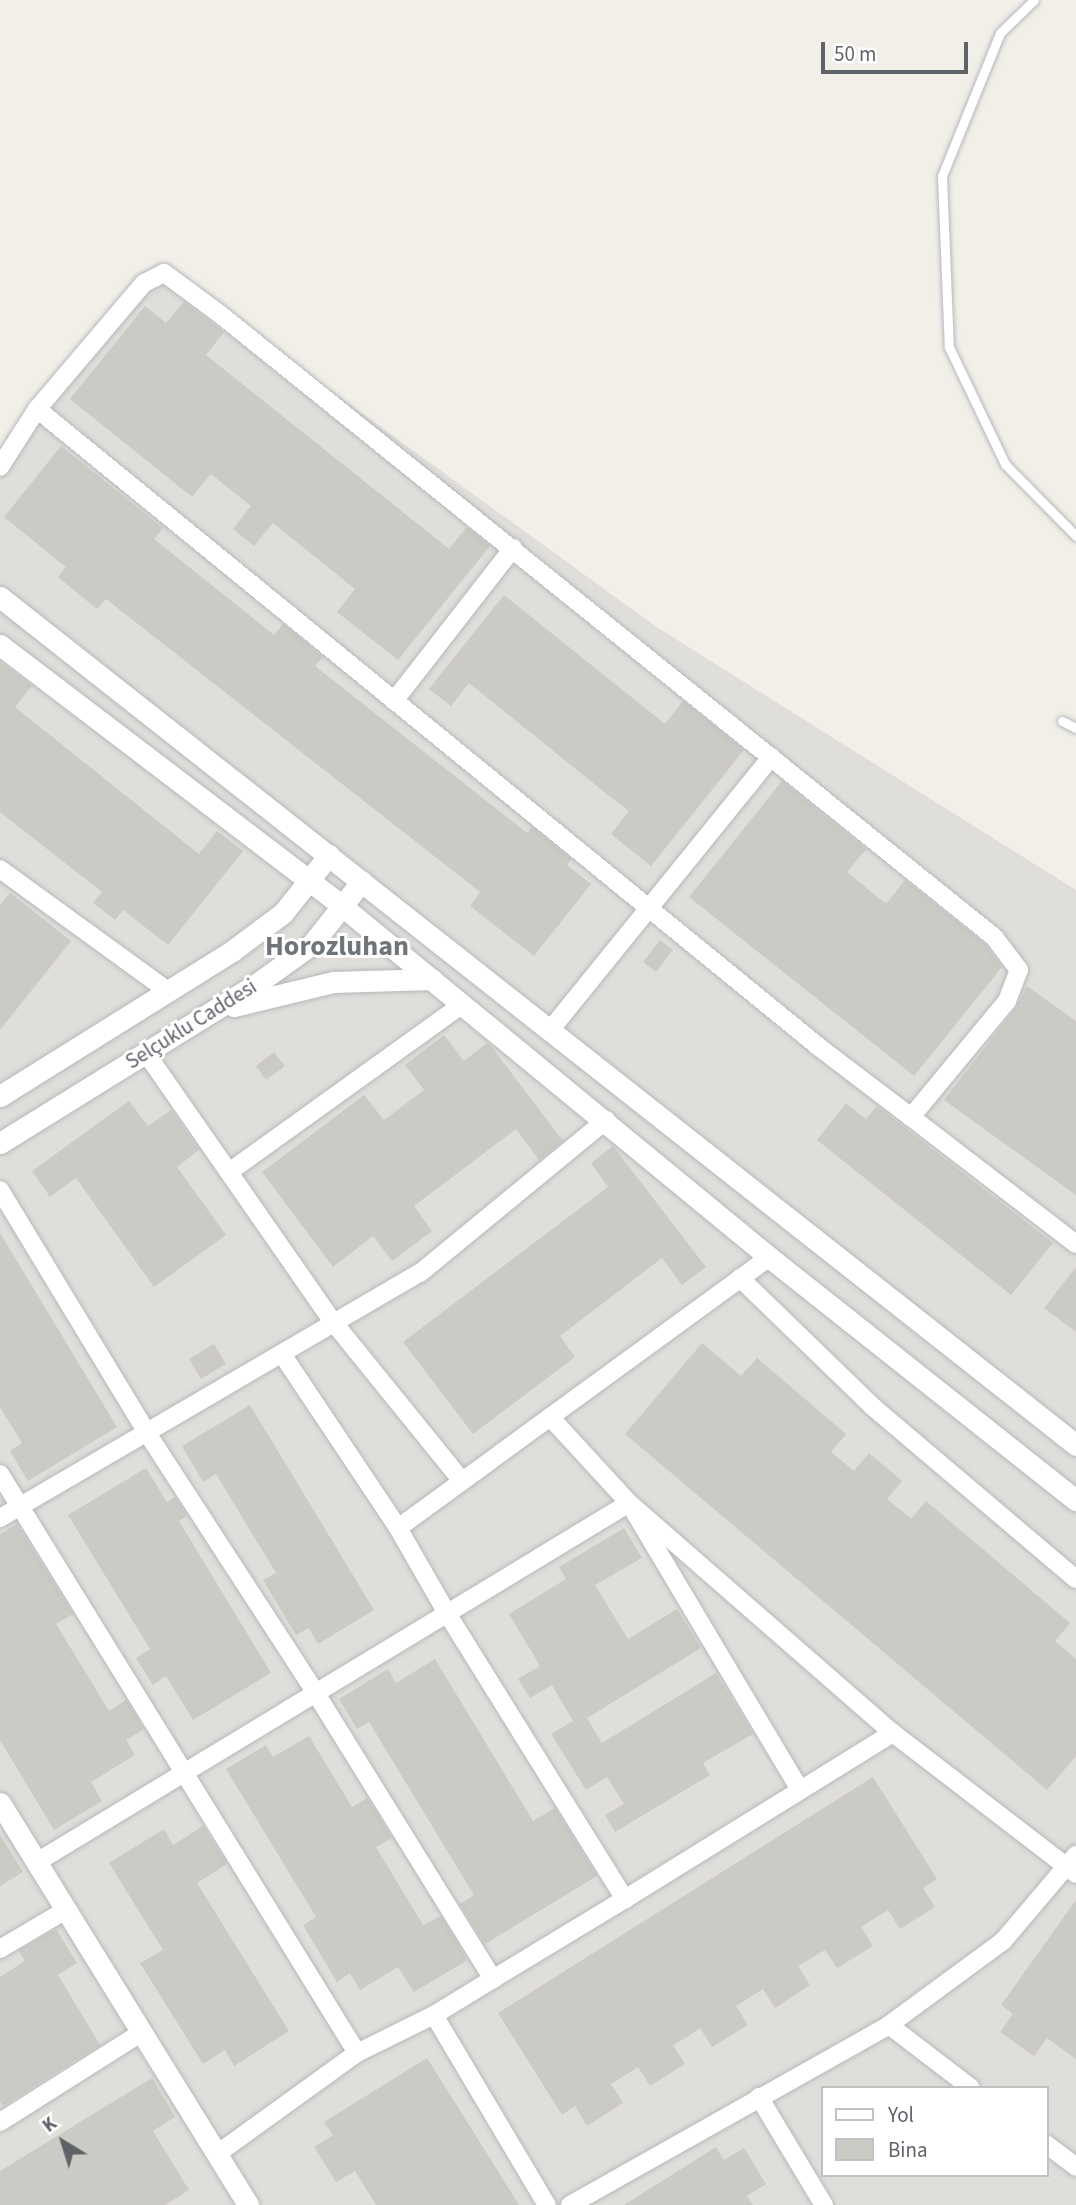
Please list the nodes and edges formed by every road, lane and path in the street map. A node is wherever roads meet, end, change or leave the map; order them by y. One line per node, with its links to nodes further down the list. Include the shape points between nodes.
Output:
1 (1034, 0): 4 (lane, via 1000,33 942,176 949,348 1005,464)
2 (37, 410): 3 (street); 5 (street, via 144,283 164,273); 8 (street)
3 (0, 467)
4 (1076, 536)
5 (513, 548): 8 (street); 11 (street)
6 (0, 597): 12 (street)
7 (0, 645): 14 (street)
8 (394, 701): 17 (street)
9 (1062, 721): 10 (lane)
10 (1076, 728)
11 (771, 757): 17 (street); 25 (street, via 994,937 1019,970 1007,1000)
12 (329, 855): 14 (street, Selçuklu Caddesi); 15 (street)
13 (0, 869): 19 (street)
14 (309, 881): 16 (street); 19 (street, Selçuklu Caddesi, via 283,913)
15 (362, 881): 16 (street, Selçuklu Caddesi); 22 (street)
16 (342, 906): 18 (street); 21 (street, Selçuklu Caddesi, via 312,944)
17 (649, 909): 22 (street); 25 (street)
18 (432, 979): 20 (street); 21 (street, via 333,982)
19 (168, 991): 24 (street, Selçuklu Caddesi)
20 (463, 1004): 26 (street); 28 (street)
21 (215, 1010): 23 (street, Selçuklu Caddesi)
22 (551, 1029): 37 (street)
23 (146, 1053): 27 (street, Selçuklu Caddesi); 28 (street)
24 (0, 1096)
25 (911, 1117): 30 (street)
26 (606, 1120): 31 (street); 33 (street, via 420,1273)
27 (0, 1143)
28 (229, 1172): 33 (street)
29 (0, 1190): 36 (street)
30 (1076, 1244)
31 (769, 1257): 32 (street); 40 (street)
32 (740, 1278): 35 (street); 45 (street, via 873,1407)
33 (334, 1323): 34 (street); 39 (street)
34 (282, 1354): 36 (street); 44 (street)
35 (550, 1417): 39 (street); 41 (street)
36 (147, 1433): 42 (street); 47 (street)
37 (1076, 1445)
38 (0, 1474): 42 (street)
39 (462, 1482): 44 (street)
40 (1076, 1500)
41 (629, 1503): 46 (street); 48 (street); 50 (street)
42 (20, 1506): 43 (street); 49 (street)
43 (0, 1518)
44 (398, 1528): 46 (street)
45 (1076, 1579)
46 (448, 1615): 47 (street); 54 (street)
47 (315, 1692): 49 (street); 57 (street)
48 (893, 1733): 50 (street); 53 (street)
49 (184, 1771): 52 (street); 61 (street)
50 (800, 1790): 54 (street)
51 (0, 1803): 52 (street)
52 (37, 1862): 55 (street)
53 (1073, 1866): 59 (street, via 1003,1941)
54 (625, 1899): 57 (street)
55 (66, 1910): 56 (street); 60 (street)
56 (0, 1949)
57 (493, 1979): 58 (street)
58 (433, 2015): 61 (street); 69 (street)
59 (888, 2025): 62 (street); 63 (street)
60 (141, 2033): 64 (street); 66 (street)
61 (357, 2053): 66 (street)
62 (968, 2086)
63 (759, 2097): 70 (street); 71 (street)
64 (0, 2122)
65 (1048, 2146): 67 (street)
66 (217, 2154): 68 (street)
67 (1076, 2167)
68 (241, 2202)
69 (547, 2205)
70 (570, 2205)
71 (824, 2205)

